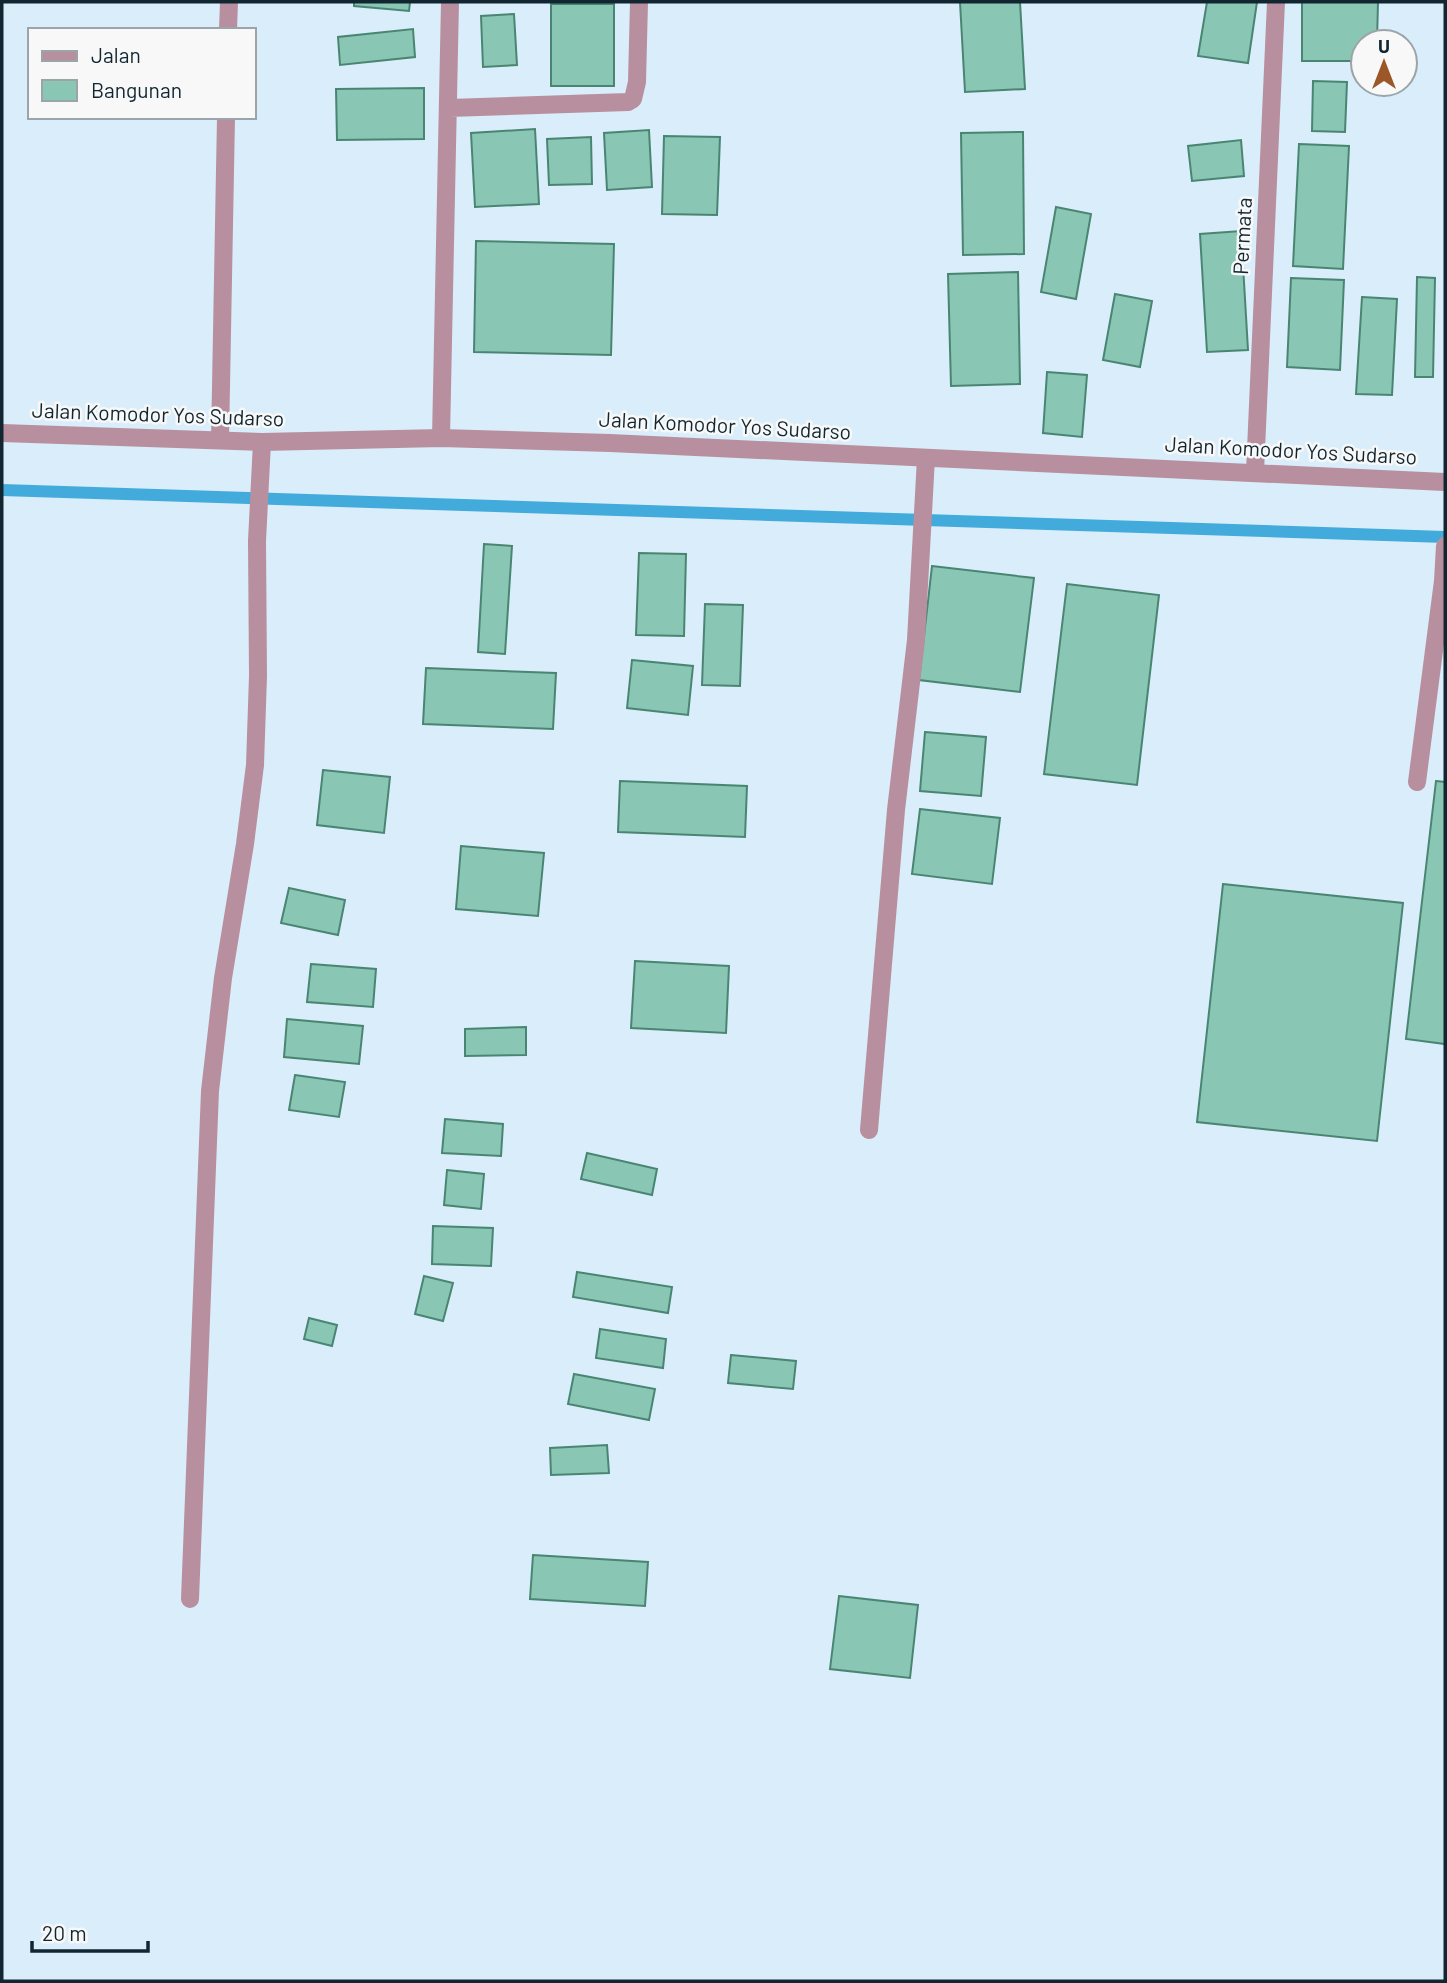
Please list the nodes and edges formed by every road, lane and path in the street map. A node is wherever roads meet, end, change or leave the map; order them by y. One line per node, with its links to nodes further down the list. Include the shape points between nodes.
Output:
1 (229, 2): 5 (street)
2 (450, 2): 6 (street)
3 (639, 2): 6 (street, via 637,82 628,102)
4 (1276, 2): 13 (street, Permata)
5 (228, 28)
6 (449, 108): 9 (street)
7 (226, 119): 10 (street)
8 (2, 433): 10 (street, Jalan Komodor Yos Sudarso)
9 (441, 439): 11 (street, Jalan Komodor Yos Sudarso); 12 (street, Jalan Komodor Yos Sudarso)
10 (220, 440): 11 (street, Jalan Komodor Yos Sudarso)
11 (262, 442): 18 (street, via 255,765 210,1091)
12 (926, 458): 13 (street, Jalan Komodor Yos Sudarso); 17 (street, via 916,640 896,810)
13 (1255, 472): 14 (street, Jalan Komodor Yos Sudarso)
14 (1445, 482)
15 (1445, 545): 16 (street)
16 (1417, 782)
17 (869, 1130)
18 (190, 1599)

